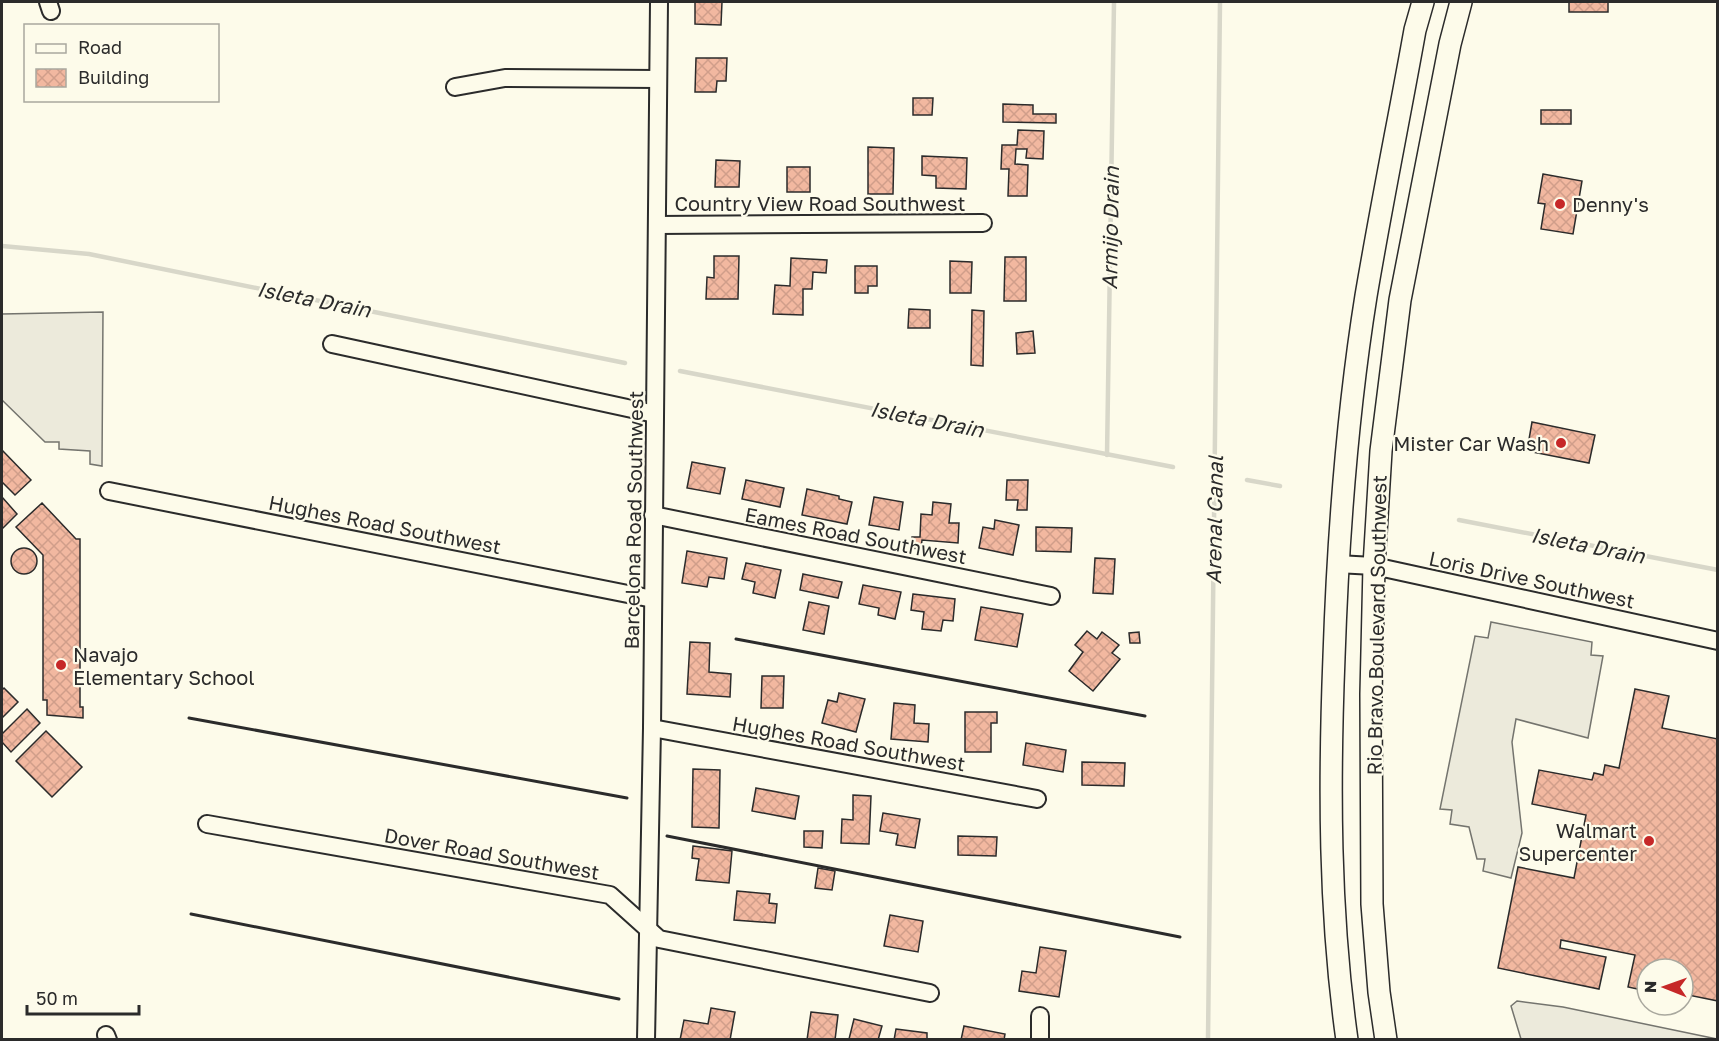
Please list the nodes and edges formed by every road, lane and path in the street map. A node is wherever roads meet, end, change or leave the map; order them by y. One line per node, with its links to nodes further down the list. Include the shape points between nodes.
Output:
1 (659, 2): 4 (street, Barcelona Road Southwest)
2 (1423, 2): 12 (main road, Rio Bravo Boulevard Southwest, via 1366,298)
3 (1461, 2): 13 (main road, Rio Bravo Boulevard Southwest, via 1400,300 1381,451)
4 (658, 79): 5 (street, via 505,78); 7 (street, Barcelona Road Southwest)
5 (455, 87)
6 (983, 223): 7 (street, Country View Road Southwest)
7 (657, 225): 9 (street, Barcelona Road Southwest)
8 (332, 344): 9 (street)
9 (655, 414): 11 (street, Barcelona Road Southwest)
10 (109, 491): 15 (street, Hughes Road Southwest)
11 (653, 515): 14 (street, Eames Road Southwest); 15 (street, Barcelona Road Southwest)
12 (1337, 564): 13 (street, Loris Drive Southwest); 25 (main road, Rio Bravo Boulevard Southwest, via 1330,792 1333,909)
13 (1374, 566): 16 (street, Loris Drive Southwest); 26 (main road, Rio Bravo Boulevard Southwest, via 1372,904 1378,992)
14 (1051, 596)
15 (653, 599): 17 (street, Barcelona Road Southwest)
16 (1718, 641)
17 (652, 728): 18 (street, Hughes Road Southwest); 20 (street, Barcelona Road Southwest)
18 (1037, 799)
19 (207, 824): 20 (street, Dover Road Southwest, via 610,896)
20 (647, 928): 21 (street, Dover Road Southwest, via 659,939); 23 (street, Barcelona Road Southwest)
21 (930, 993)
22 (1040, 1016): 24 (street)
23 (646, 1040)
24 (1040, 1040)
25 (1347, 1040)
26 (1386, 1040)

